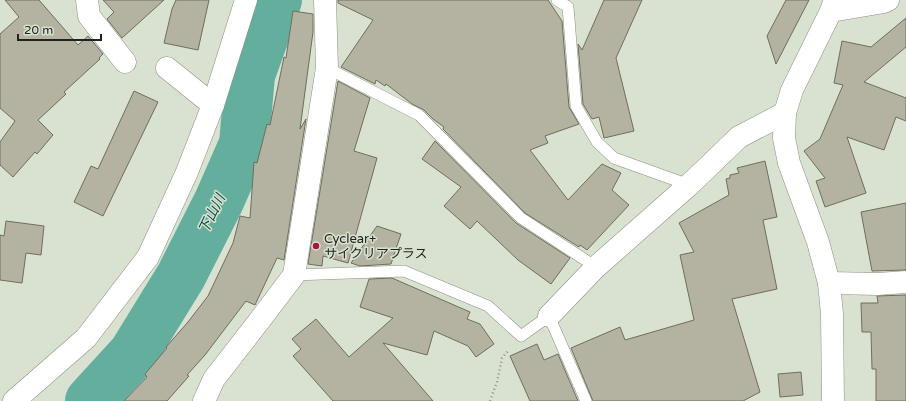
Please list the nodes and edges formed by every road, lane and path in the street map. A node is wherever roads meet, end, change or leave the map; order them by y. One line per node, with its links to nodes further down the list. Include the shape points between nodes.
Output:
1 (87, 0): 7 (street, via 89,16)
2 (246, 0): 10 (street)
3 (326, 0): 9 (street)
4 (557, 0): 12 (lane, via 568,7 576,106 597,142 614,158)
5 (888, 0): 6 (street)
6 (833, 6): 11 (street, via 792,90)
7 (125, 62)
8 (167, 68): 10 (street)
9 (327, 68): 13 (lane, via 419,115 521,218); 14 (street)
10 (212, 105): 19 (street, via 187,172 148,257 86,338)
11 (785, 113): 12 (street, via 739,137); 16 (street, via 784,138 789,164 818,242)
12 (689, 185): 13 (street)
13 (596, 267): 17 (street)
14 (294, 275): 18 (lane, via 404,271 488,306); 20 (street, via 214,379)
15 (906, 282): 16 (street)
16 (829, 283): 23 (street)
17 (549, 316): 18 (lane); 22 (lane)
18 (521, 336): 21 (path, via 502,358)
19 (14, 401)
20 (204, 401)
21 (490, 401)
22 (586, 401)
23 (833, 401)

